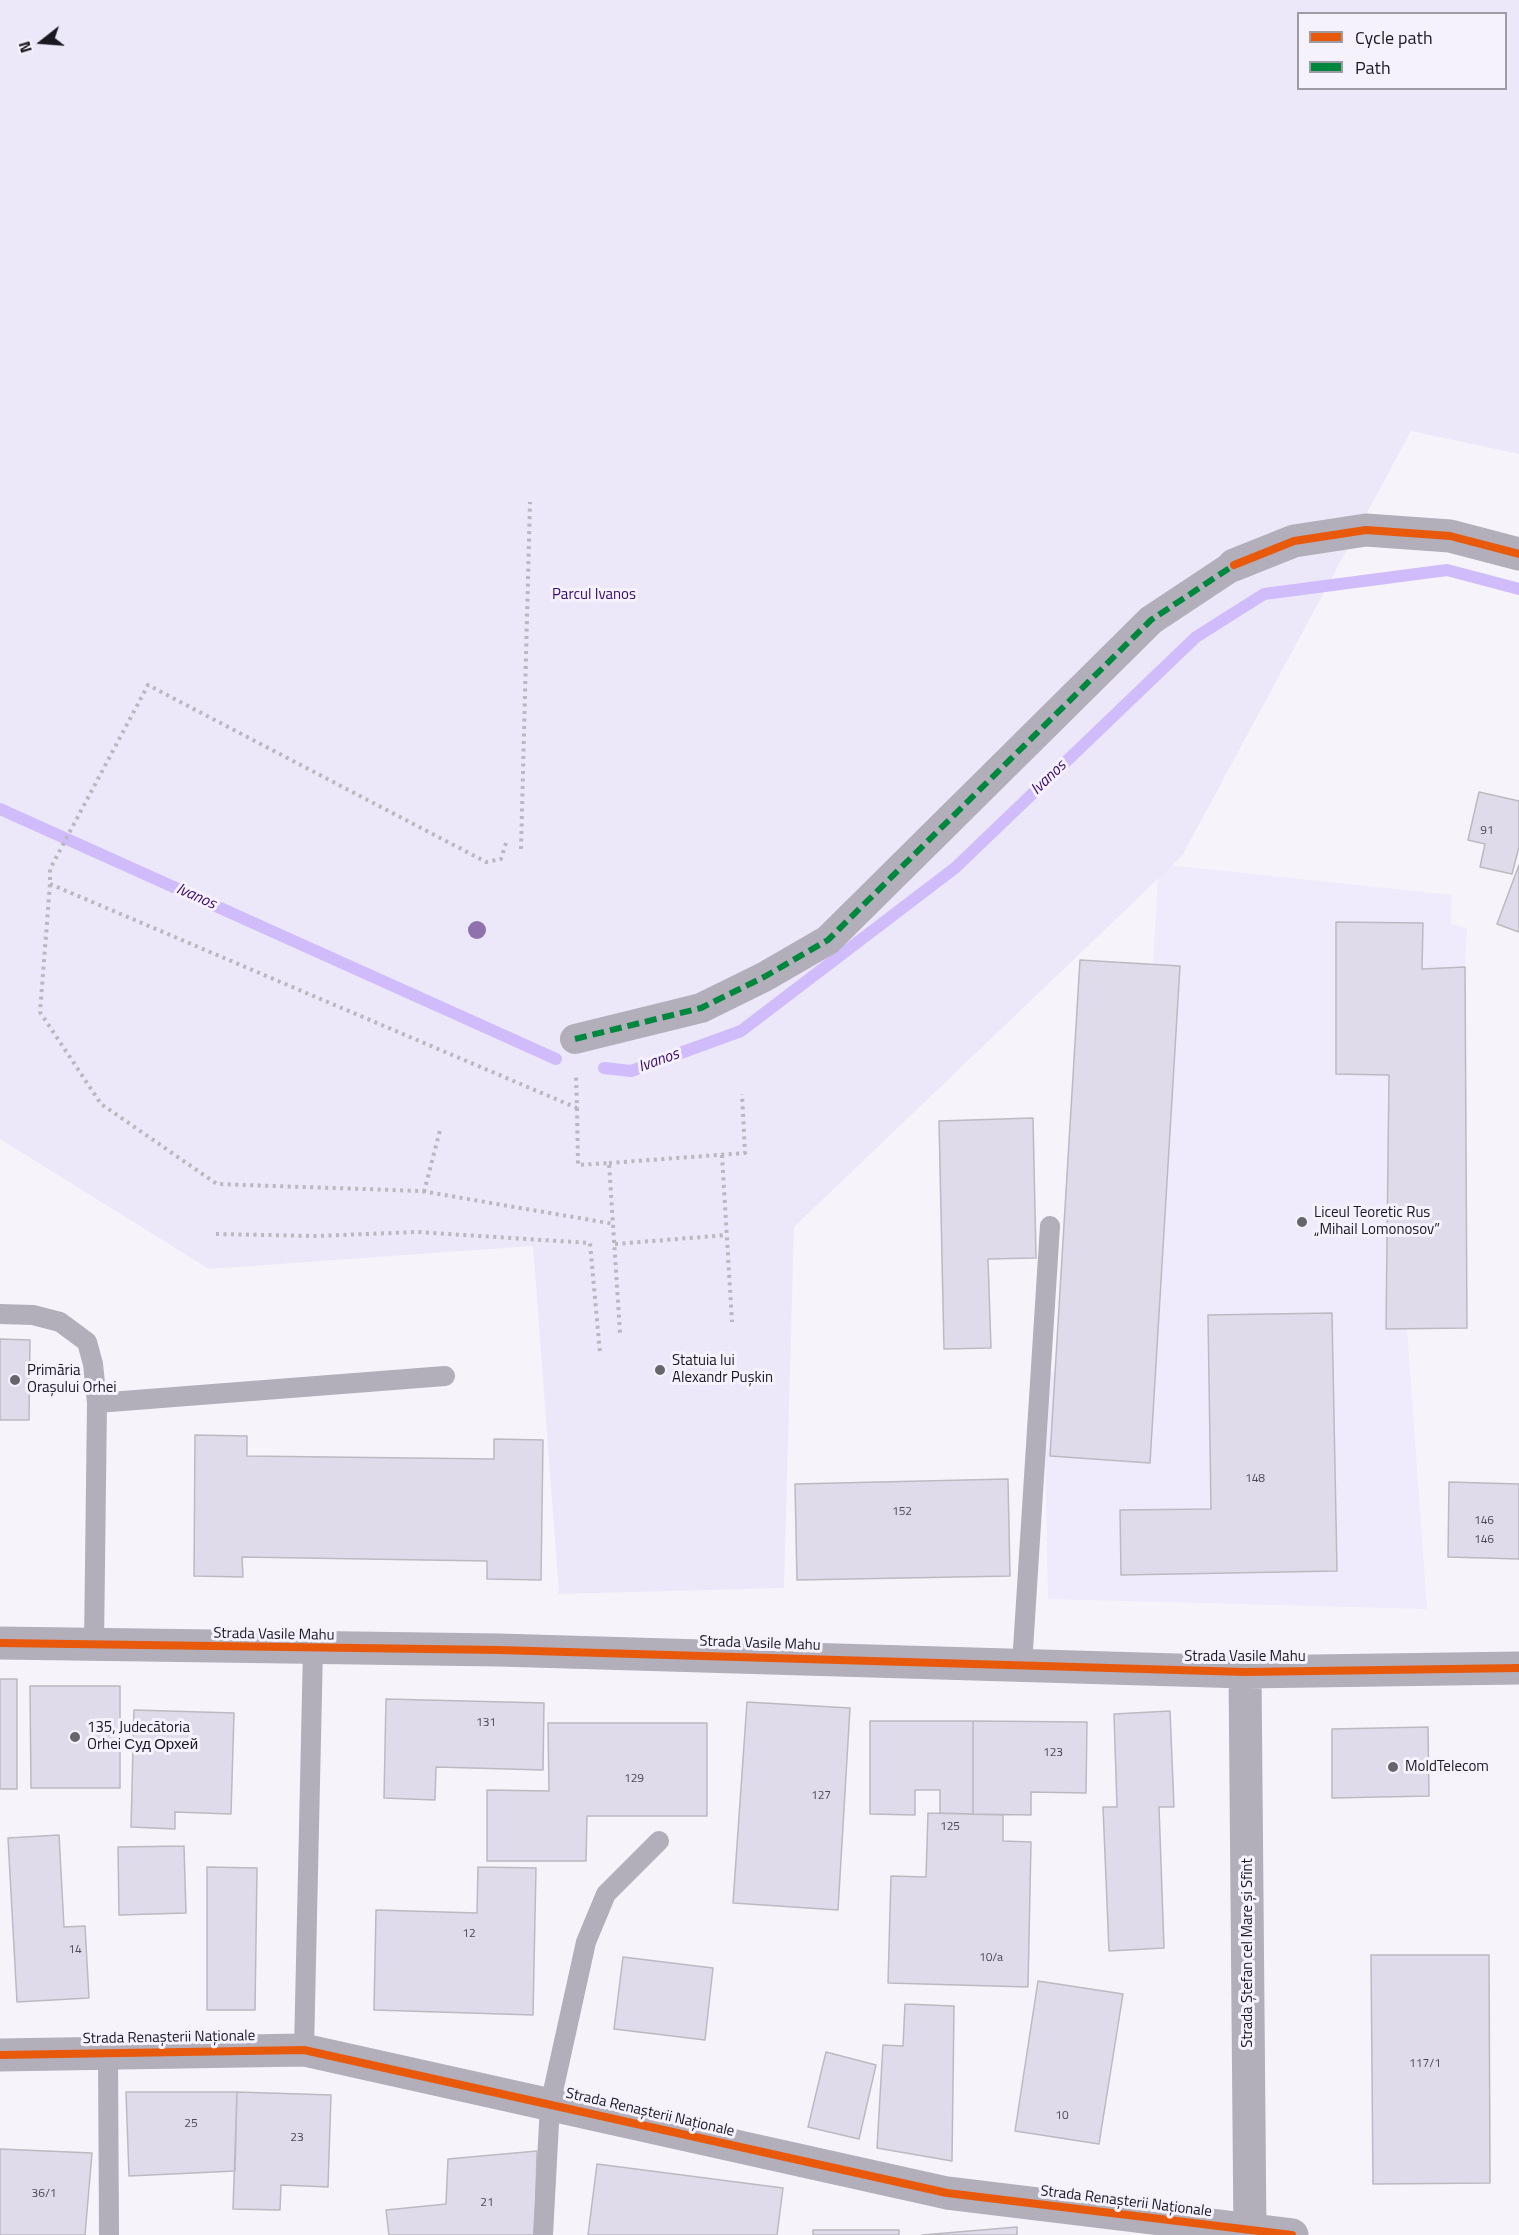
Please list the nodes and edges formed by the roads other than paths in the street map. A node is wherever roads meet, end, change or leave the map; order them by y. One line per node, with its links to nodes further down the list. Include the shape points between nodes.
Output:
1 (1519, 554): 2 (street, via 1450,536 1366,530 1294,541)
2 (1234, 565): 3 (street, via 1151,620 828,940 701,1008)
3 (575, 1040)
4 (1050, 1226): 11 (lane)
5 (0, 1314): 7 (lane, via 33,1315 60,1322 87,1342)
6 (445, 1376): 7 (lane)
7 (97, 1403): 9 (lane)
8 (0, 1643): 9 (street, Strada Vasile Mahu)
9 (94, 1645): 10 (street, Strada Vasile Mahu)
10 (312, 1649): 11 (street, Strada Vasile Mahu, via 499,1650); 15 (lane)
11 (1022, 1665): 13 (street, Strada Vasile Mahu)
12 (1519, 1668): 13 (street, Strada Vasile Mahu)
13 (1245, 1672): 19 (street, Strada Ștefan cel Mare și Sfînt)
14 (658, 1841): 18 (lane, via 606,1894 586,1942)
15 (304, 2050): 16 (street, Strada Renașterii Naționale); 18 (street, Strada Renașterii Naționale)
16 (108, 2053): 17 (street, Strada Renașterii Naționale); 20 (lane)
17 (0, 2055)
18 (550, 2104): 19 (street, Strada Renașterii Naționale, via 947,2193); 21 (lane)
19 (1250, 2233): 22 (street, Strada Renașterii Naționale)
20 (108, 2235)
21 (543, 2235)
22 (1292, 2235)

